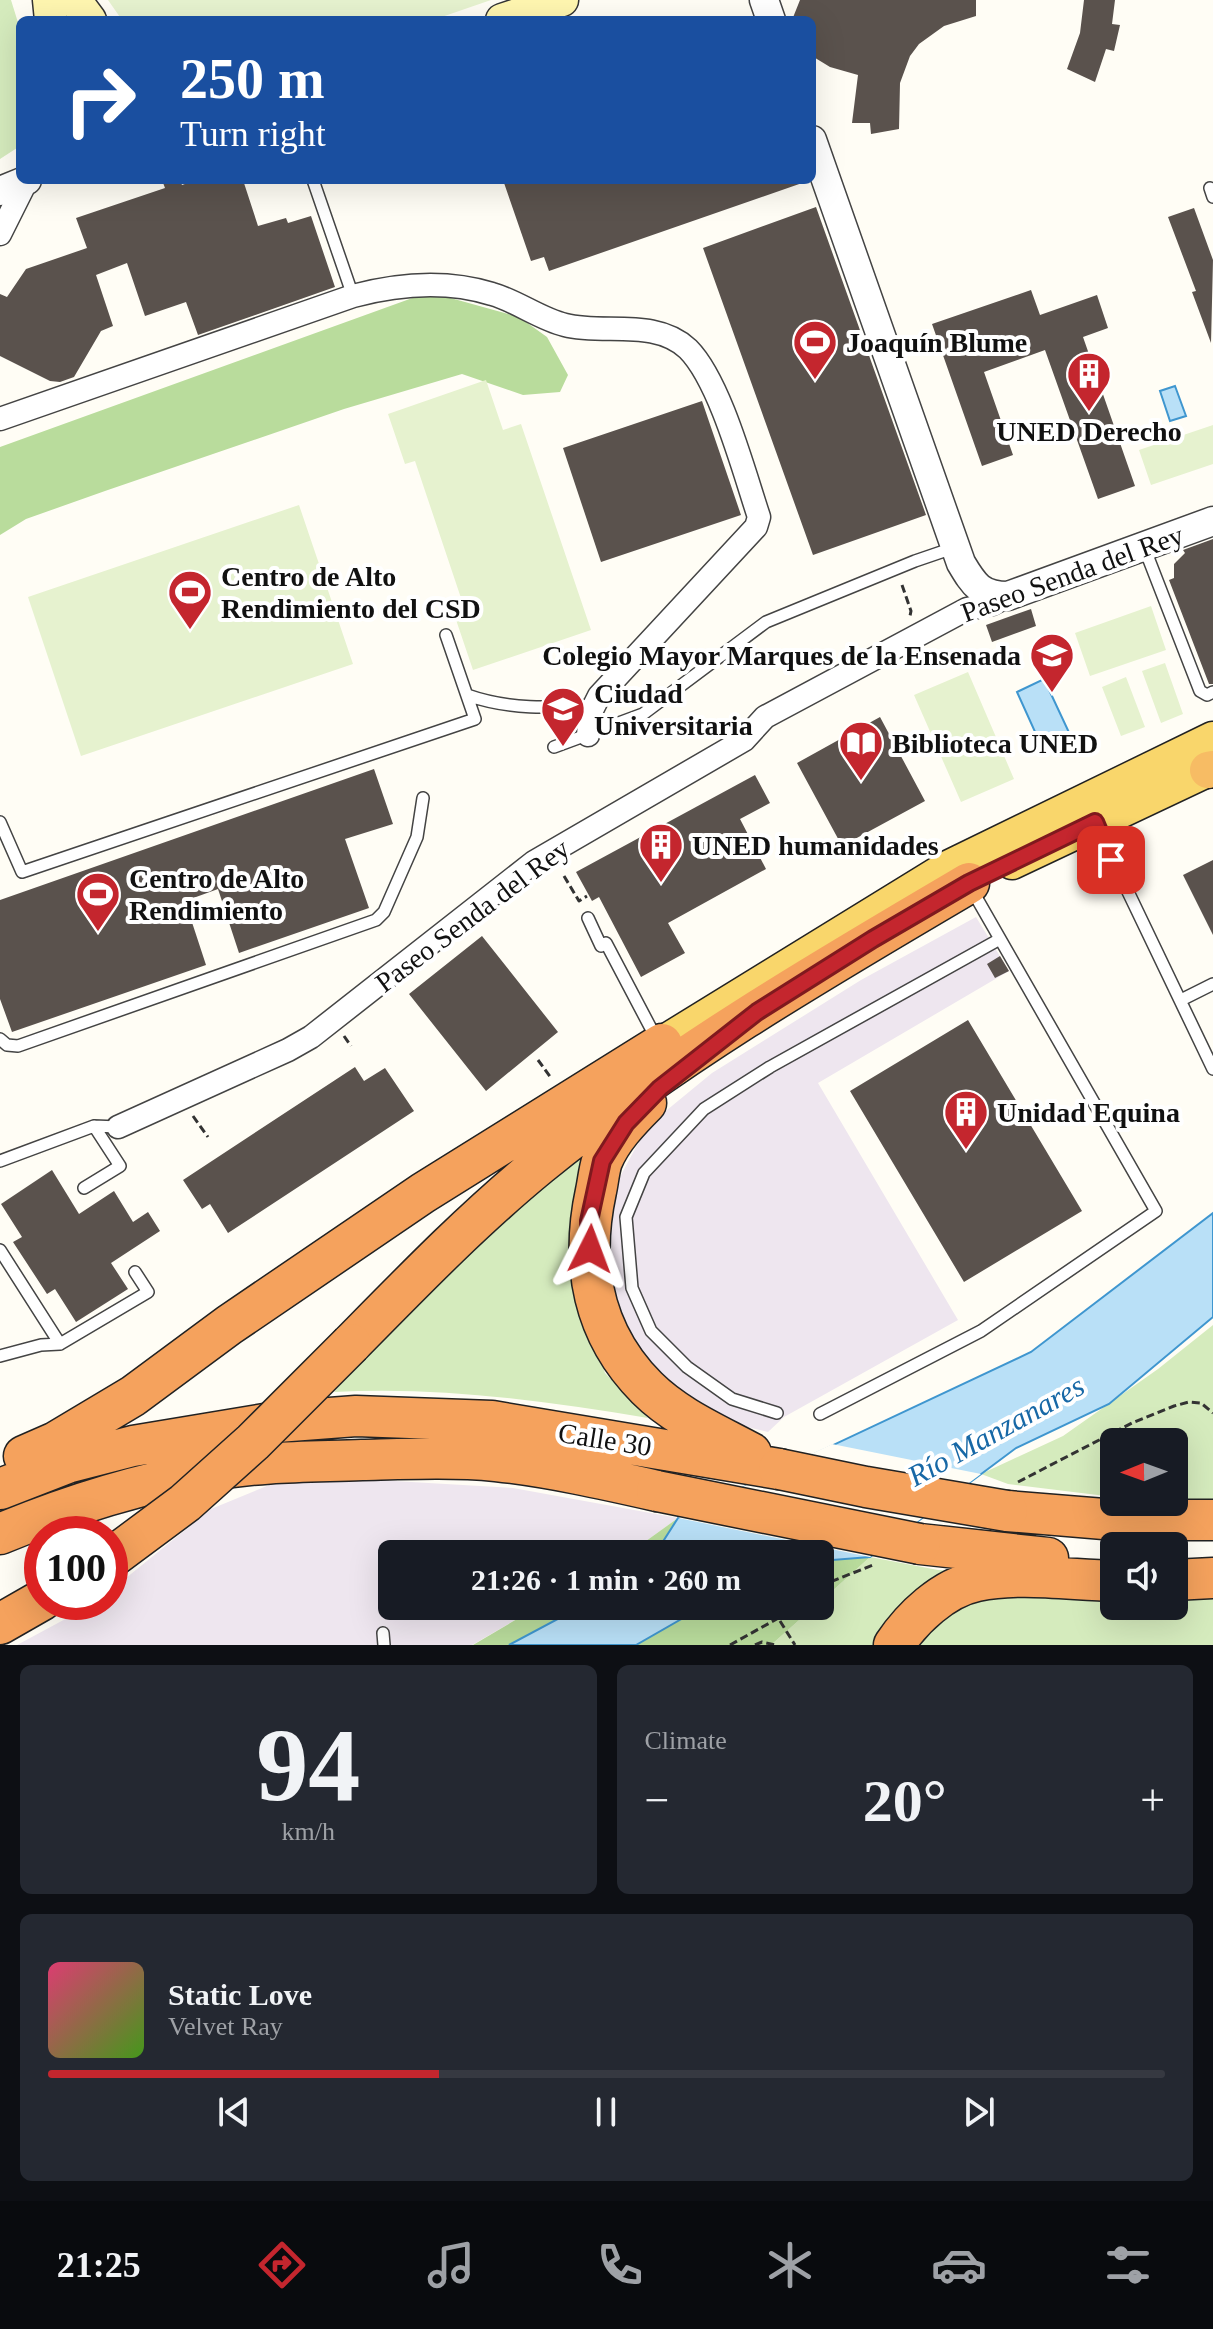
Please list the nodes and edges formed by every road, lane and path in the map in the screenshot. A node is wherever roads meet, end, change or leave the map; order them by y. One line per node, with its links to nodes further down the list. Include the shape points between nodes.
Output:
1 (73, 0): 3 (main road)
2 (562, 0): 4 (main road)
3 (87, 16)
4 (514, 16)
5 (816, 151): 13 (street)
6 (25, 184): 8 (street)
7 (314, 184): 9 (lane)
8 (1, 227)
9 (353, 296): 10 (street); 21 (street, via 387,287 459,287 491,293 563,325 665,336 698,360 736,446 759,517 756,527)
10 (0, 419)
11 (1213, 521): 12 (street, Paseo Senda del Rey)
12 (1144, 547): 15 (street, Paseo Senda del Rey); 19 (lane, via 1200,691)
13 (959, 555): 15 (street, via 973,585 983,593); 16 (street, via 963,594); 22 (lane, via 915,561 766,622 643,714)
14 (902, 585): 17 (path)
15 (1008, 596): 16 (street, Paseo Senda del Rey)
16 (956, 615): 44 (street, Paseo Senda del Rey, via 765,717 744,740 534,862 311,1037)
17 (909, 619)
18 (446, 635): 20 (lane)
19 (1213, 692)
20 (467, 695): 21 (lane, via 496,705); 26 (lane, via 475,719 22,872)
21 (595, 705): 22 (street)
22 (588, 735): 23 (lane)
23 (554, 747)
24 (1212, 765): 27 (main road); 37 (main road, via 948,868)
25 (423, 798): 36 (lane, via 417,837 376,920 18,1046)
26 (0, 822)
27 (1095, 822): 29 (main road); 34 (lane)
28 (564, 876): 30 (path, via 579,901)
29 (969, 883): 32 (lane); 35 (highway)
30 (587, 896)
31 (588, 918): 37 (lane)
32 (1000, 939): 52 (lane, via 704,1109 644,1173 626,1217 632,1288 651,1331 687,1367 732,1399); 53 (lane, via 1156,1211 981,1331)
33 (1213, 984): 34 (lane)
34 (1181, 1000): 38 (lane)
35 (757, 1012): 55 (highway, via 660,1088 626,1123 602,1161 589,1221 590,1277 602,1324 623,1362 649,1391); 59 (highway, bridge, via 641,1087 539,1166 442,1251 253,1442)
36 (0, 1039)
37 (662, 1044): 54 (highway, via 423,1193 133,1396 56,1442)
38 (1209, 1049): 40 (lane)
39 (538, 1060): 41 (path)
40 (1213, 1069)
41 (558, 1088)
42 (188, 1110): 45 (path)
43 (94, 1126): 44 (lane); 46 (lane); 47 (lane, via 120,1166)
44 (118, 1127)
45 (208, 1137)
46 (0, 1161)
47 (84, 1188)
48 (0, 1250): 50 (lane)
49 (135, 1272): 50 (lane, via 148,1292)
50 (60, 1344): 51 (lane)
51 (0, 1356)
52 (777, 1413)
53 (820, 1414)
54 (0, 1467)
55 (779, 1469): 56 (highway, Calle 30, via 492,1421 356,1416 277,1422 133,1446 67,1463); 57 (highway, Calle 30, bridge, via 1007,1511 1116,1520)
56 (0, 1489)
57 (1213, 1520)
58 (0, 1534): 61 (highway, Calle 30, bridge, via 71,1506 211,1471 273,1463 424,1458 572,1472 920,1544)
59 (128, 1545)
60 (1213, 1561): 62 (highway)
61 (1100, 1562)
62 (1188, 1562)
63 (1213, 1578): 64 (highway)
64 (1188, 1579)
65 (1100, 1581): 73 (highway, via 975,1581 928,1608)
66 (24, 1610): 68 (highway)
67 (779, 1620): 69 (path); 72 (path)
68 (0, 1624)
69 (730, 1645)
70 (755, 1645): 71 (path)
71 (775, 1645)
72 (795, 1645)
73 (894, 1645)

